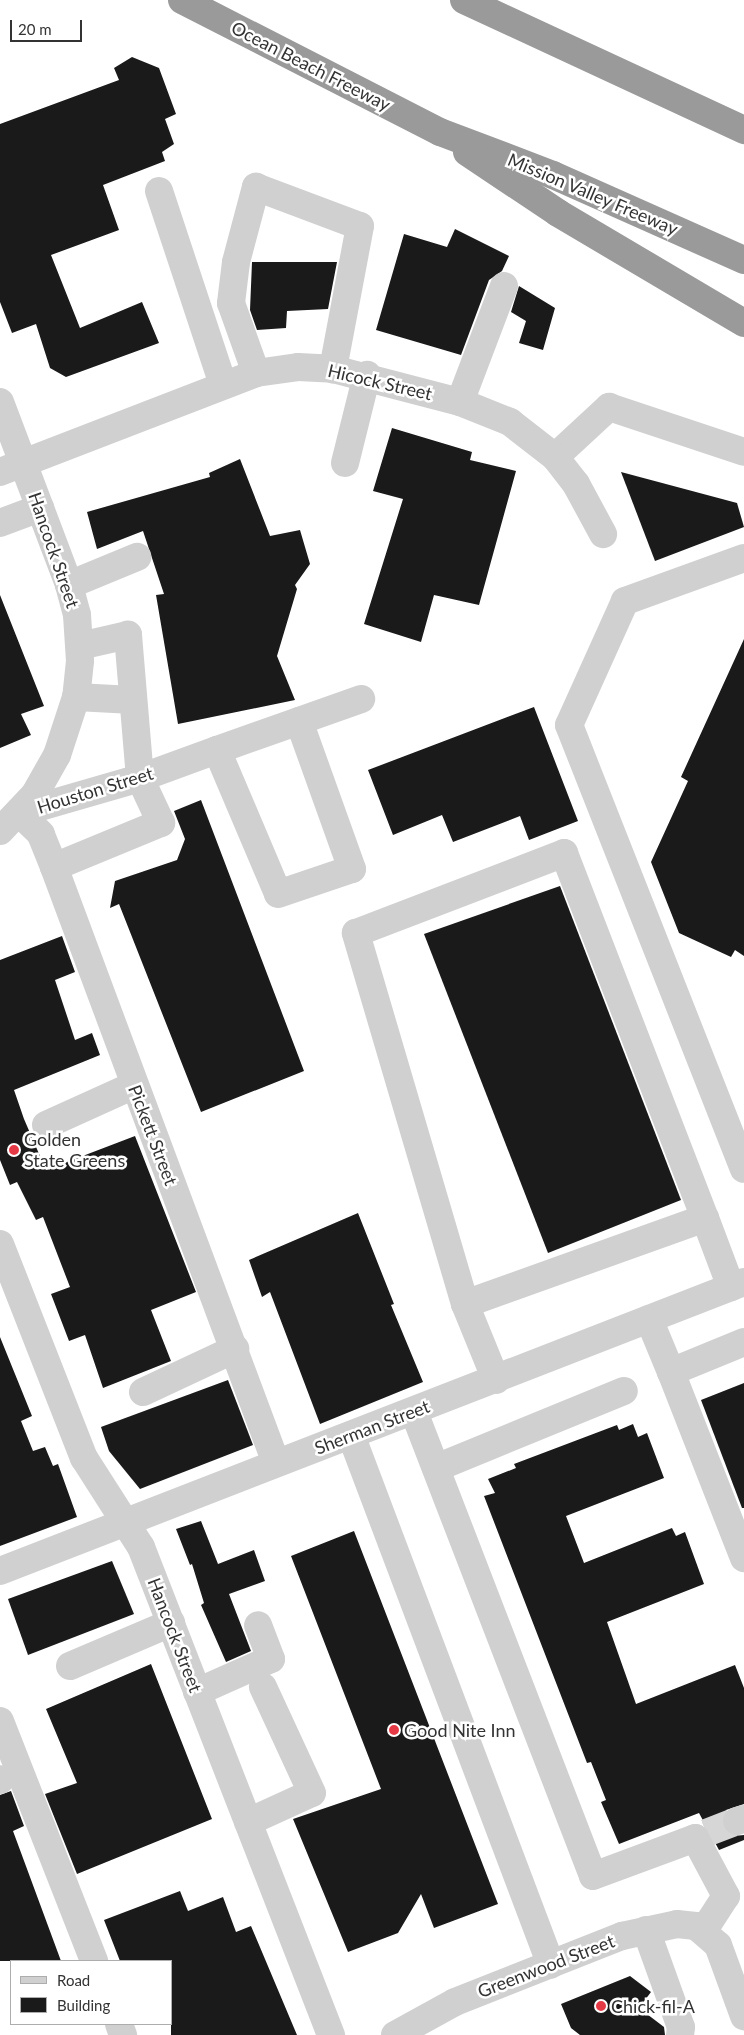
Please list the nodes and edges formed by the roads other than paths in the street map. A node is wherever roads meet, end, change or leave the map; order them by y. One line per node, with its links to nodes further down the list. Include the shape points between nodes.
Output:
1 (182, 0): 4 (highway, Ocean Beach Freeway)
2 (464, 0): 3 (highway)
3 (736, 128)
4 (440, 132): 6 (highway, Mission Valley Freeway, via 553,175); 8 (highway, via 558,213)
5 (159, 191): 12 (street)
6 (744, 260)
7 (504, 286): 14 (street)
8 (744, 323)
9 (333, 369): 10 (street, Hicock Street, via 298,367); 10 (street, via 360,226 256,187 236,262 231,303); 11 (street, Hicock Street)
10 (256, 373): 12 (street, Hicock Street)
11 (367, 375): 14 (street, Hicock Street); 17 (street)
12 (224, 384): 18 (street, Hicock Street)
13 (0, 402): 18 (street, Hancock Street)
14 (460, 402): 16 (street, Hicock Street, via 510,422)
15 (744, 452): 16 (street, via 609,407)
16 (555, 457): 21 (street, Hicock Street, via 576,484)
17 (345, 463)
18 (12, 467): 19 (street, Hancock Street)
19 (40, 508): 20 (street); 24 (street, Hancock Street)
20 (0, 523)
21 (603, 534)
22 (137, 557): 24 (street)
23 (744, 558): 36 (street, via 625,601 569,725)
24 (69, 585): 25 (street, Hancock Street, via 77,615)
25 (80, 646): 26 (street, Hancock Street); 28 (street, via 128,636)
26 (76, 697): 28 (street); 32 (street, Hancock Street, via 64,739 48,774)
27 (361, 699): 29 (street, Houston Street)
28 (133, 700): 31 (street)
29 (299, 721): 30 (street, Houston Street); 30 (street, via 352,869 278,894)
30 (217, 750): 31 (street, Houston Street)
31 (140, 778): 32 (street, Houston Street); 33 (street, via 161,823)
32 (10, 822): 33 (street, Pickett Street, via 41,834)
33 (54, 867): 34 (street, Pickett Street)
34 (134, 1085): 35 (street); 43 (street, Pickett Street)
35 (46, 1125)
36 (744, 1169)
37 (705, 1218): 39 (street); 40 (street); 40 (street, via 564,853 356,933)
38 (0, 1244): 52 (street, Hancock Street, via 84,1458)
39 (737, 1285): 41 (street, Sherman Street)
40 (465, 1304): 45 (street)
41 (649, 1319): 44 (street); 45 (street, Sherman Street)
42 (744, 1342): 44 (street)
43 (235, 1349): 47 (street); 50 (street, Pickett Street)
44 (671, 1372): 53 (street)
45 (496, 1380): 48 (street, Sherman Street)
46 (624, 1391): 51 (street)
47 (143, 1392)
48 (414, 1412): 49 (street, Sherman Street); 51 (street)
49 (351, 1435): 50 (street, Sherman Street); 66 (street)
50 (276, 1463): 52 (street, Sherman Street)
51 (436, 1468): 62 (street, via 593,1876 701,1836)
52 (124, 1522): 54 (street, Sherman Street); 55 (street, Hancock Street, via 141,1547)
53 (744, 1558)
54 (0, 1571)
55 (171, 1622): 57 (street); 59 (street, Hancock Street)
56 (258, 1625): 59 (street, via 271,1659)
57 (70, 1666)
58 (263, 1687): 61 (street, via 312,1793)
59 (197, 1692): 61 (street, Hancock Street)
60 (0, 1721): 65 (street)
61 (248, 1822): 68 (street, Hancock Street)
62 (735, 1898): 64 (street)
63 (646, 1930): 64 (street, Greenwood Street, via 677,1924); 66 (street, Greenwood Street); 70 (street, via 681,2027)
64 (704, 1930): 67 (street, via 724,1957)
65 (94, 1960)
66 (550, 1965): 69 (street, Greenwood Street, via 455,2002)
67 (744, 2016)
68 (331, 2035)
69 (395, 2035)
70 (680, 2035)

